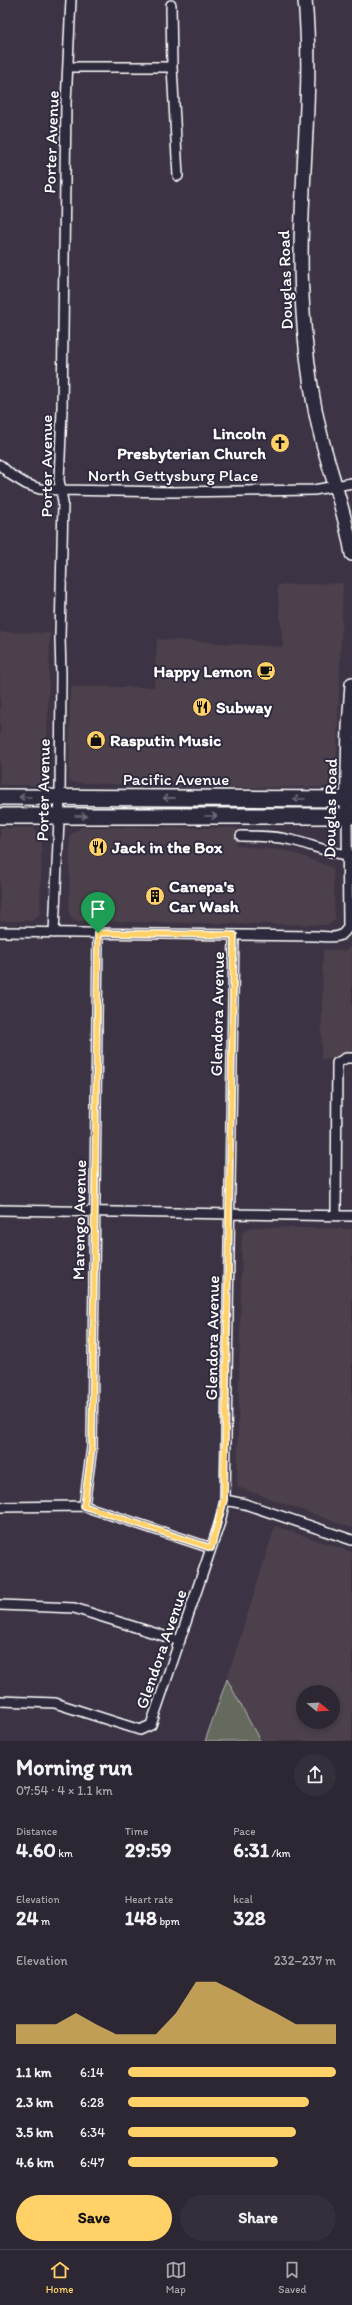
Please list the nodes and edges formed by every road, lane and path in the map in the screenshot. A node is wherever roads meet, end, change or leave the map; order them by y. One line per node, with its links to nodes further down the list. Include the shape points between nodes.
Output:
1 (71, 0): 4 (street, Porter Avenue)
2 (305, 0): 9 (street, Douglas Road, via 308,78 301,211 303,310 312,398)
3 (171, 5): 5 (street)
4 (70, 67): 5 (street); 10 (street, Porter Avenue, via 66,103 59,480)
5 (172, 67): 6 (street)
6 (178, 176)
7 (0, 466): 10 (street, North Gettysburg Place, via 26,484 40,489)
8 (352, 483): 9 (street, North Gettysburg Place)
9 (336, 487): 10 (street, North Gettysburg Place, via 314,490 180,492); 11 (street, Douglas Road)
10 (61, 490): 14 (street, Porter Avenue, via 63,502)
11 (352, 554)
12 (352, 684): 15 (street, Douglas Road)
13 (0, 797): 14 (main road, Pacific Avenue, one-way to 13)
14 (60, 797): 15 (main road, Pacific Avenue, one-way to 14); 17 (street, Porter Avenue)
15 (350, 799): 18 (street, Douglas Road)
16 (0, 816): 17 (main road)
17 (58, 816): 18 (main road, one-way to 18); 22 (street, Porter Avenue)
18 (350, 816): 20 (street, Douglas Road)
19 (241, 836): 20 (street, via 292,840 334,854)
20 (349, 855): 24 (street, Douglas Road, via 348,920 345,932 335,938)
21 (0, 932): 22 (street)
22 (54, 933): 23 (street)
23 (98, 933): 24 (street); 27 (street, Marengo Avenue)
24 (234, 935): 28 (street, Glendora Avenue)
25 (352, 1058): 29 (street, via 337,1063)
26 (0, 1210): 27 (street)
27 (95, 1211): 28 (street); 32 (street, Marengo Avenue, via 92,1447)
28 (230, 1213): 29 (street); 31 (street, Glendora Avenue)
29 (336, 1216): 30 (street)
30 (352, 1216)
31 (224, 1500): 34 (street, via 245,1504); 35 (street, Glendora Avenue)
32 (84, 1506): 33 (street); 35 (street)
33 (0, 1507)
34 (352, 1540)
35 (211, 1548): 37 (street, Glendora Avenue)
36 (0, 1605): 37 (street, via 74,1608)
37 (180, 1641): 38 (street, Glendora Avenue, via 153,1722 140,1730 56,1703)
38 (0, 1701)

